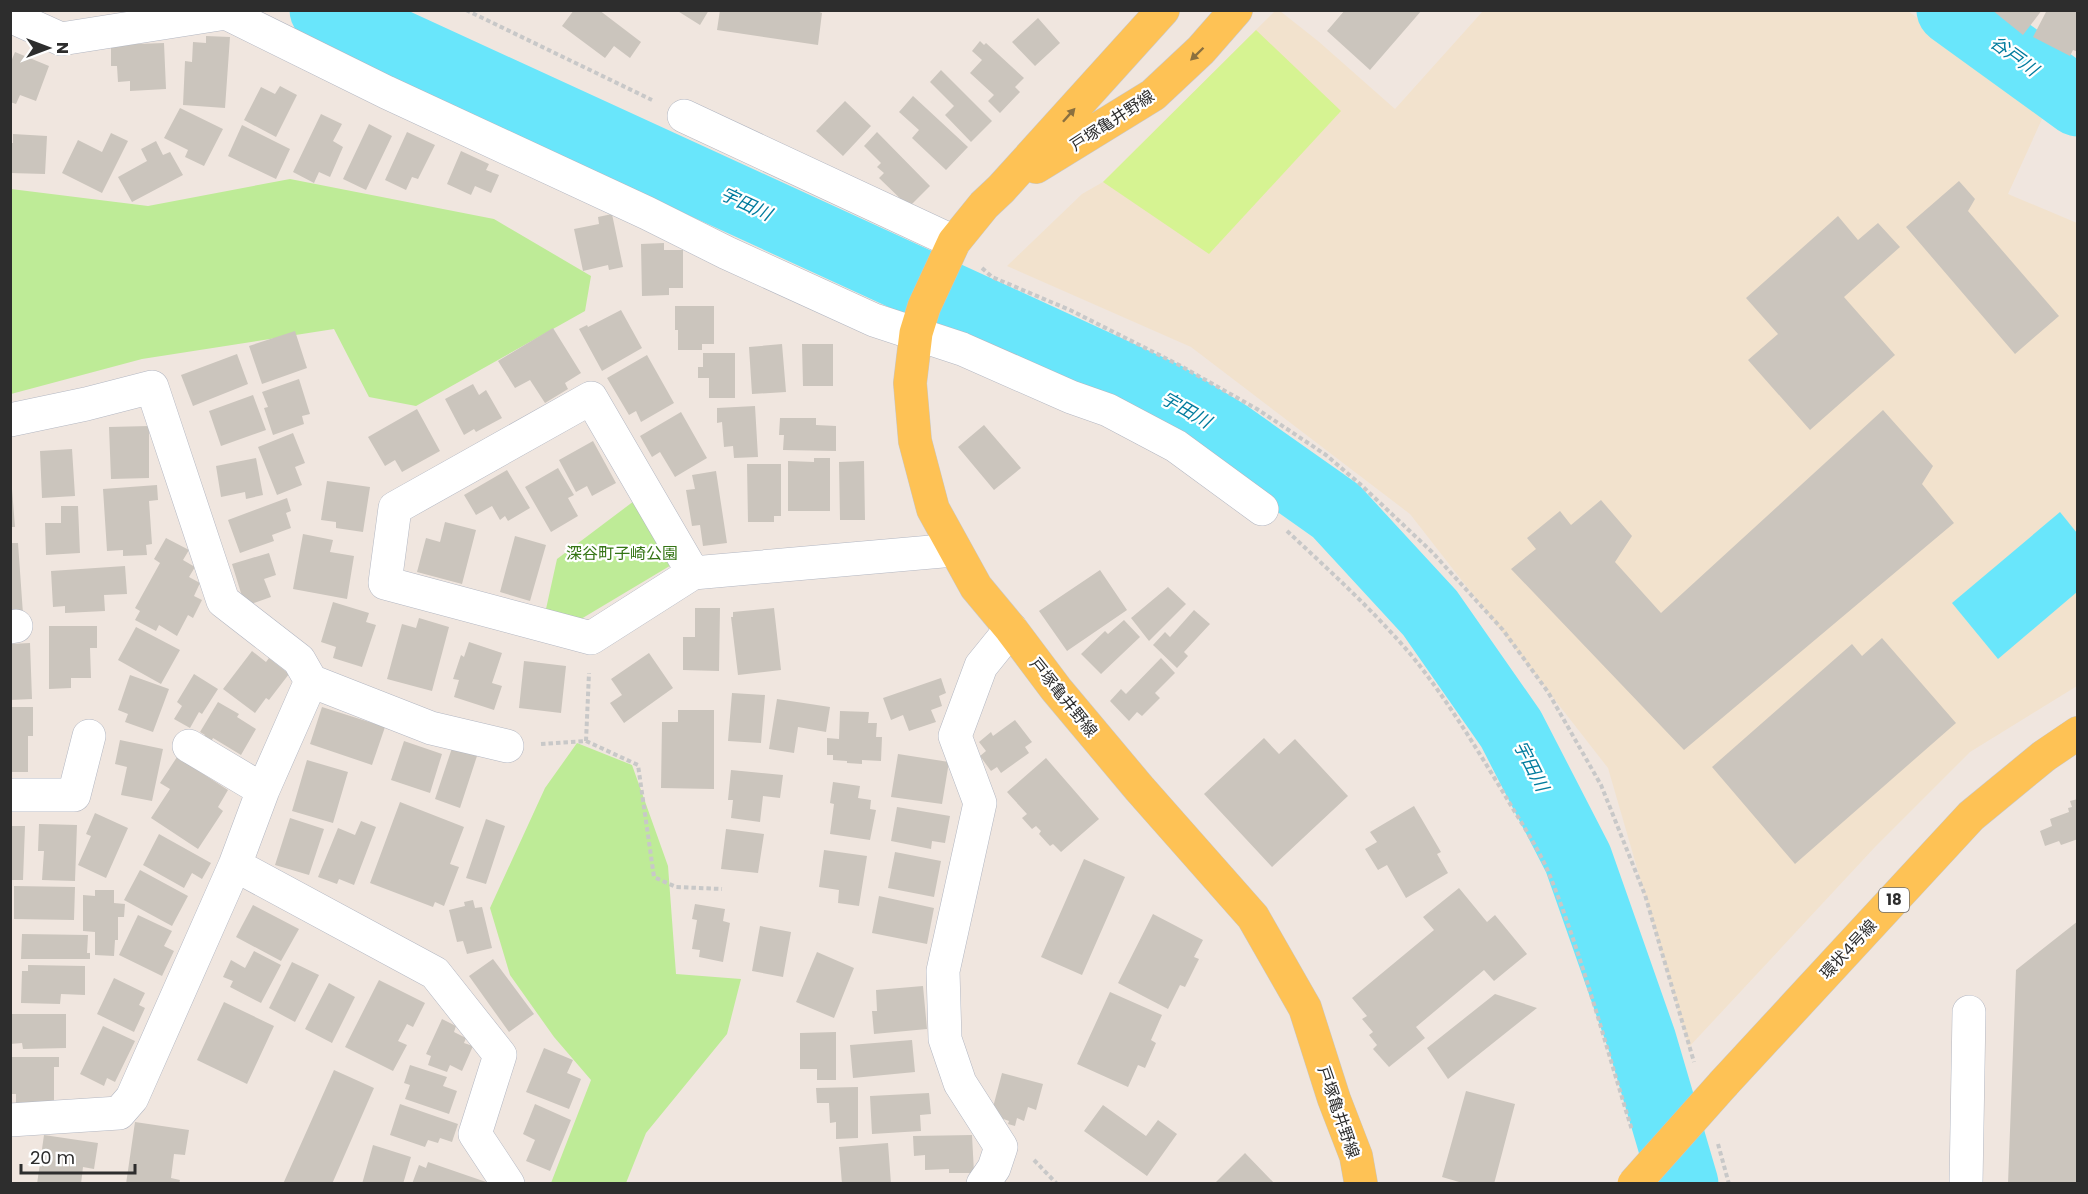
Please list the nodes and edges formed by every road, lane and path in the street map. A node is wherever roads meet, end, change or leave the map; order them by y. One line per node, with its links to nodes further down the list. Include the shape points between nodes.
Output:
1 (466, 10): 5 (path)
2 (1163, 10): 6 (main road, 戸塚亀井野線, one-way to 2)
3 (1236, 10): 6 (main road, 戸塚亀井野線, one-way to 6, via 1153,95)
4 (10, 16): 8 (street, via 61,39 226,13 874,320)
5 (684, 116): 7 (street)
6 (1001, 189): 7 (main road, 戸塚亀井野線)
7 (950, 250): 8 (main road, 戸塚亀井野線); 26 (path, via 992,277 1070,310 1257,409 1326,455 1432,552 1503,630 1548,692 1601,785)
8 (920, 320): 10 (street, via 962,349 1108,410 1176,446); 11 (main road, 戸塚亀井野線, via 910,383 915,441 933,509)
9 (10, 420): 15 (street, via 152,387 223,601 298,660)
10 (1262, 509): 29 (path, via 1386,626 1451,710 1505,795 1547,869)
11 (954, 550): 12 (street); 13 (main road, 戸塚亀井野線, via 975,587)
12 (693, 573): 14 (street); 14 (street, via 591,398 395,508 385,583)
13 (1011, 629): 30 (main road, 戸塚亀井野線, via 1063,698 1253,917 1305,1008); 32 (street, via 981,666 955,736 980,803 943,971 945,1039 960,1083 1001,1148)
14 (591, 638): 18 (path)
15 (310, 681): 20 (street, via 431,728); 21 (street)
16 (2078, 732): 26 (main road, 環状4号線 / 18, via 1971,816)
17 (89, 736): 22 (street, via 74,795)
18 (586, 741): 20 (path); 24 (path, via 638,765 654,877 676,887)
19 (189, 746): 21 (street)
20 (507, 746)
21 (263, 790): 23 (street)
22 (10, 795)
23 (235, 865): 27 (street, via 132,1098 120,1113); 31 (street, via 435,973 500,1055 475,1134)
24 (722, 890)
25 (1969, 1012): 36 (street)
26 (1710, 1076): 34 (main road, 環状4号線 / 18, bridge)
27 (10, 1120)
28 (1716, 1138): 35 (path)
29 (1636, 1140)
30 (1359, 1170): 33 (main road, 戸塚亀井野線)
31 (508, 1184)
32 (983, 1184)
33 (1378, 1184)
34 (1634, 1184)
35 (1730, 1184)
36 (1966, 1184)

